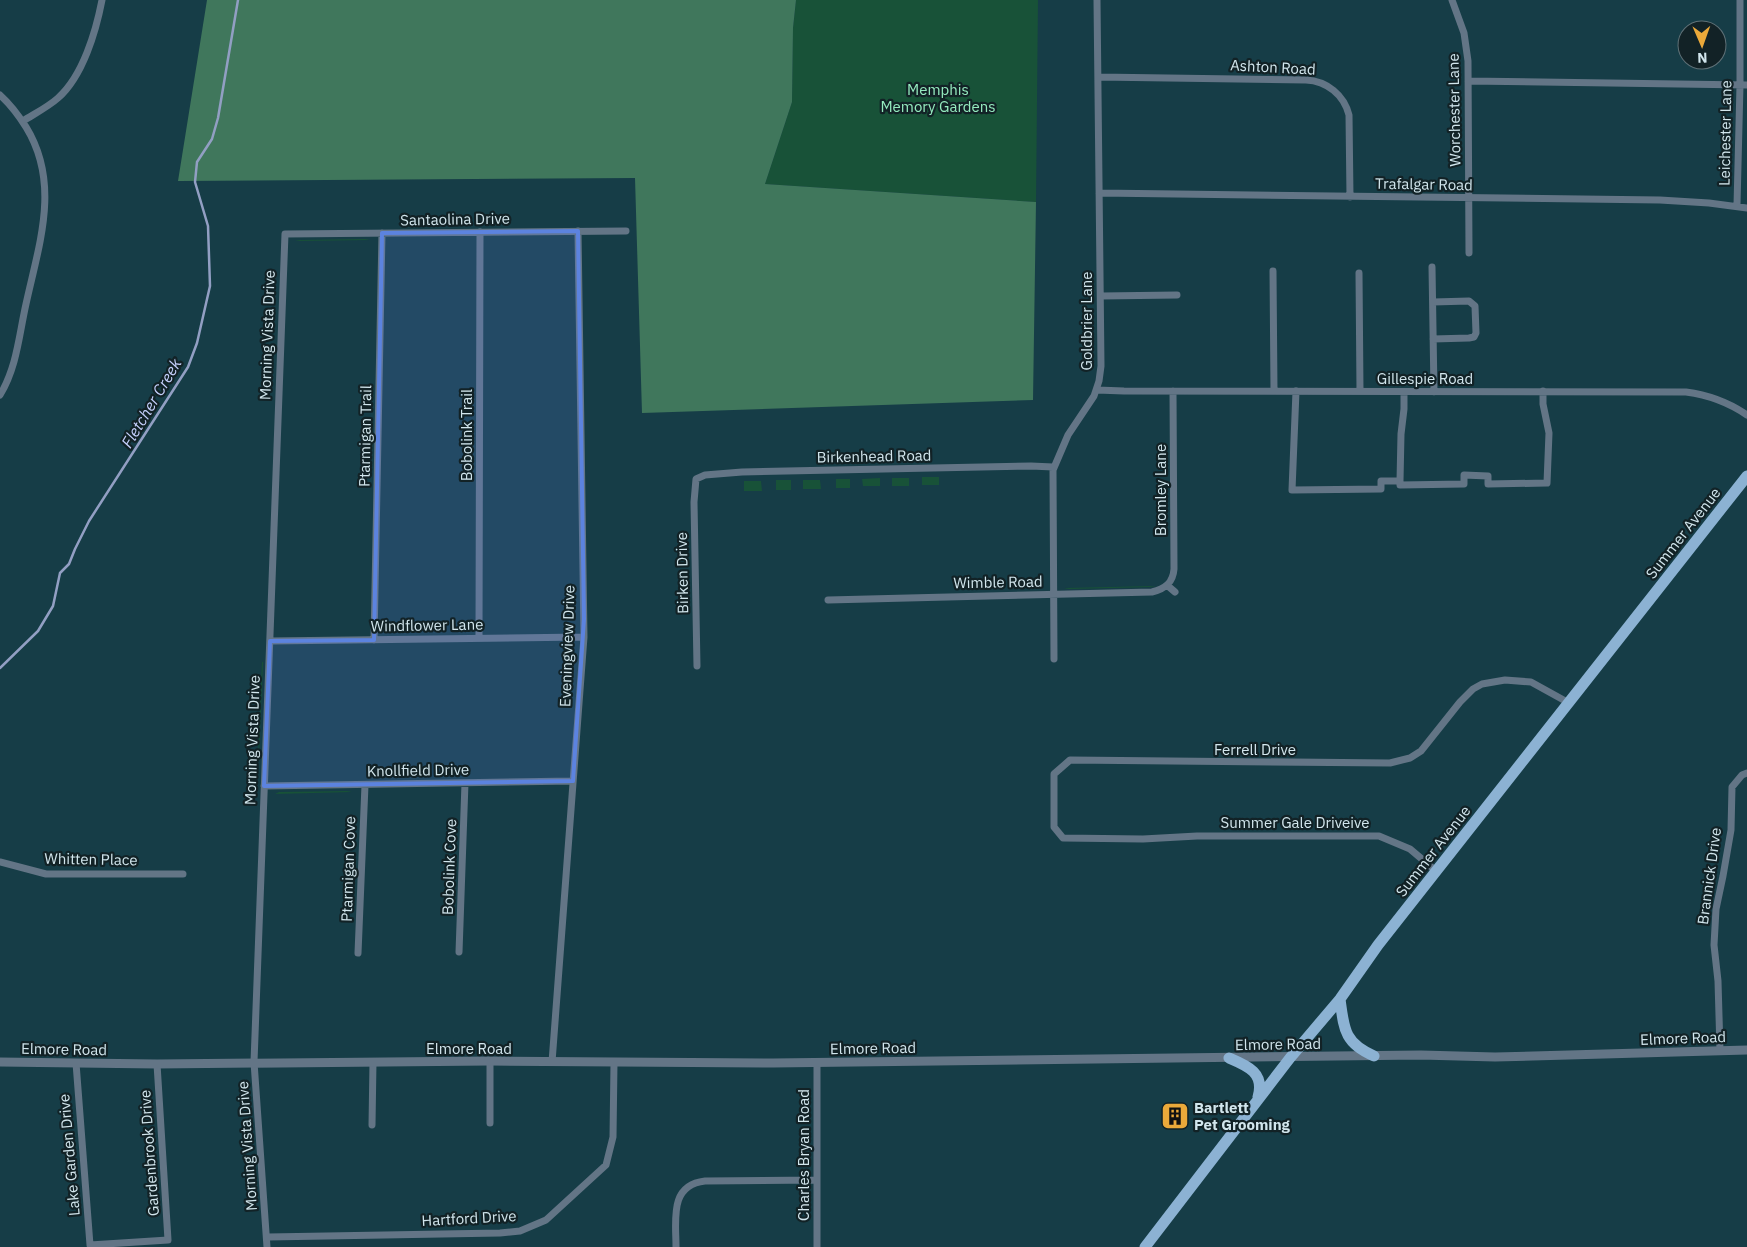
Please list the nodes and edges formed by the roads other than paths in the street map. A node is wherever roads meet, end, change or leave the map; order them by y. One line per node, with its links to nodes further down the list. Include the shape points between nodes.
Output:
1 (102, 0): 9 (street, via 96,30 78,72 59,97)
2 (1098, 0): 5 (street, Goldbrier Lane)
3 (1452, 0): 6 (street, Worchester Lane, via 1465,41)
4 (1740, 0): 7 (street, Leichester Lane)
5 (1098, 77): 10 (street, Goldbrier Lane); 11 (street, Ashton Road, via 1306,80 1324,84 1343,100 1349,115)
6 (1468, 81): 7 (street); 12 (street, Worchester Lane)
7 (1744, 85): 13 (street, Leichester Lane)
8 (0, 95): 9 (street)
9 (22, 121): 36 (street, via 33,139 41,163 46,191 45,214 17,351)
10 (1100, 193): 11 (street, Trafalgar Road); 25 (street, Goldbrier Lane)
11 (1350, 196): 12 (street, Trafalgar Road)
12 (1469, 198): 13 (street, Trafalgar Road, via 1660,200); 20 (street, Worchester Lane)
13 (1737, 206): 14 (street, Trafalgar Road)
14 (1747, 208)
15 (626, 230): 16 (street, Santaolina Drive)
16 (578, 231): 17 (street, Santaolina Drive); 46 (street, Eveningview Drive)
17 (480, 232): 18 (street, Santaolina Drive); 47 (street, Bobolink Trail)
18 (382, 233): 19 (street, Santaolina Drive); 48 (street, Ptarmigan Trail)
19 (285, 234): 49 (street, Morning Vista Drive)
20 (1469, 253)
21 (1432, 267): 26 (street)
22 (1273, 271): 30 (street)
23 (1359, 272): 32 (street)
24 (1177, 295): 25 (street)
25 (1101, 296): 28 (street, Goldbrier Lane, via 1101,366)
26 (1433, 302): 27 (street); 27 (street, via 1473,303 1476,333 1469,338)
27 (1433, 338): 35 (street)
28 (1097, 390): 29 (street, Gillespie Road); 38 (street, Goldbrier Lane, via 1068,435)
29 (1173, 391): 30 (street, Gillespie Road); 42 (street, Bromley Lane, via 1174,575)
30 (1274, 391): 31 (street, Gillespie Road)
31 (1296, 391): 32 (street, Gillespie Road); 41 (street, via 1292,490 1381,490 1381,482)
32 (1360, 391): 34 (street, Gillespie Road)
33 (1543, 391): 35 (street, Gillespie Road); 37 (street, Gillespie Road, via 1686,392 1715,398); 41 (street, via 1549,433 1547,483 1488,484 1488,476 1464,475 1464,484 1400,485)
34 (1404, 392): 35 (street, Gillespie Road); 41 (street)
35 (1434, 392)
36 (0, 395)
37 (1747, 415)
38 (1053, 467): 40 (street, Birkenhead Road, via 742,472 704,475); 44 (street, Goldbrier Lane)
39 (1747, 476): 52 (main road, Summer Avenue)
40 (696, 479): 51 (street, Birken Drive)
41 (1400, 481)
42 (1168, 586): 43 (street); 44 (street, Wimble Road, via 1152,592)
43 (1175, 592)
44 (1053, 594): 45 (street, Wimble Road); 50 (street, Goldbrier Lane)
45 (828, 600)
46 (584, 637): 47 (street, Windflower Lane); 54 (street, Eveningview Drive)
47 (479, 638): 48 (street, Windflower Lane)
48 (374, 640): 49 (street, Windflower Lane)
49 (270, 642): 57 (street, Morning Vista Drive)
50 (1054, 659)
51 (697, 666)
52 (1569, 703): 58 (street, Ferrell Drive, via 1531,682 1506,680 1482,684 1460,702 1421,751 1410,758 1390,763 1070,760 1054,774 1054,828 1063,838); 60 (main road, Summer Avenue)
53 (1747, 773): 65 (street, Brannick Drive, via 1732,787 1731,830 1716,909 1714,946)
54 (573, 780): 55 (street, Knollfield Drive); 74 (street, Eveningview Drive)
55 (465, 783): 56 (street, Knollfield Drive); 62 (street, Bobolink Cove)
56 (365, 785): 57 (street, Knollfield Drive); 63 (street, Ptarmigan Cove)
57 (264, 786): 72 (street, Morning Vista Drive)
58 (1143, 839): 60 (street, Summer Gale Driveive, via 1379,836 1410,849)
59 (0, 862): 61 (street, Whitten Place, via 46,874)
60 (1436, 871): 64 (main road, Summer Avenue)
61 (183, 874)
62 (459, 952)
63 (358, 953)
64 (1340, 999): 67 (main road, via 1347,1036 1355,1046); 69 (main road, Summer Avenue)
65 (1720, 1050): 66 (street, Elmore Road); 67 (street, Elmore Road, via 1495,1057)
66 (1747, 1050)
67 (1374, 1056): 69 (street, Elmore Road)
68 (1229, 1058): 69 (street, Elmore Road); 75 (street, Elmore Road); 79 (main road, via 1254,1071 1260,1086)
69 (1290, 1058): 79 (main road, Summer Avenue)
70 (490, 1061): 73 (street, Elmore Road); 74 (street, Elmore Road); 80 (street)
71 (0, 1062): 76 (street, Elmore Road)
72 (254, 1062): 73 (street, Elmore Road); 78 (street, Elmore Road); 83 (street, Morning Vista Drive)
73 (373, 1062): 81 (street)
74 (552, 1062): 77 (street, Elmore Road)
75 (817, 1062): 77 (street, Elmore Road); 82 (street, Charles Bryan Road)
76 (76, 1063): 78 (street, Elmore Road); 84 (street, Lake Garden Drive, via 90,1245)
77 (614, 1063): 83 (street, Hartford Drive, via 613,1137 606,1165 546,1220 520,1231 500,1233)
78 (157, 1064): 84 (street, Gardenbrook Drive)
79 (1258, 1099): 88 (main road, Summer Avenue)
80 (490, 1123)
81 (372, 1125)
82 (817, 1180): 86 (street, via 705,1181 691,1184 680,1194 677,1206); 87 (street, Charles Bryan Road)
83 (268, 1237): 85 (street, Morning Vista Drive)
84 (168, 1240)
85 (267, 1247)
86 (676, 1247)
87 (817, 1247)
88 (1145, 1247)

